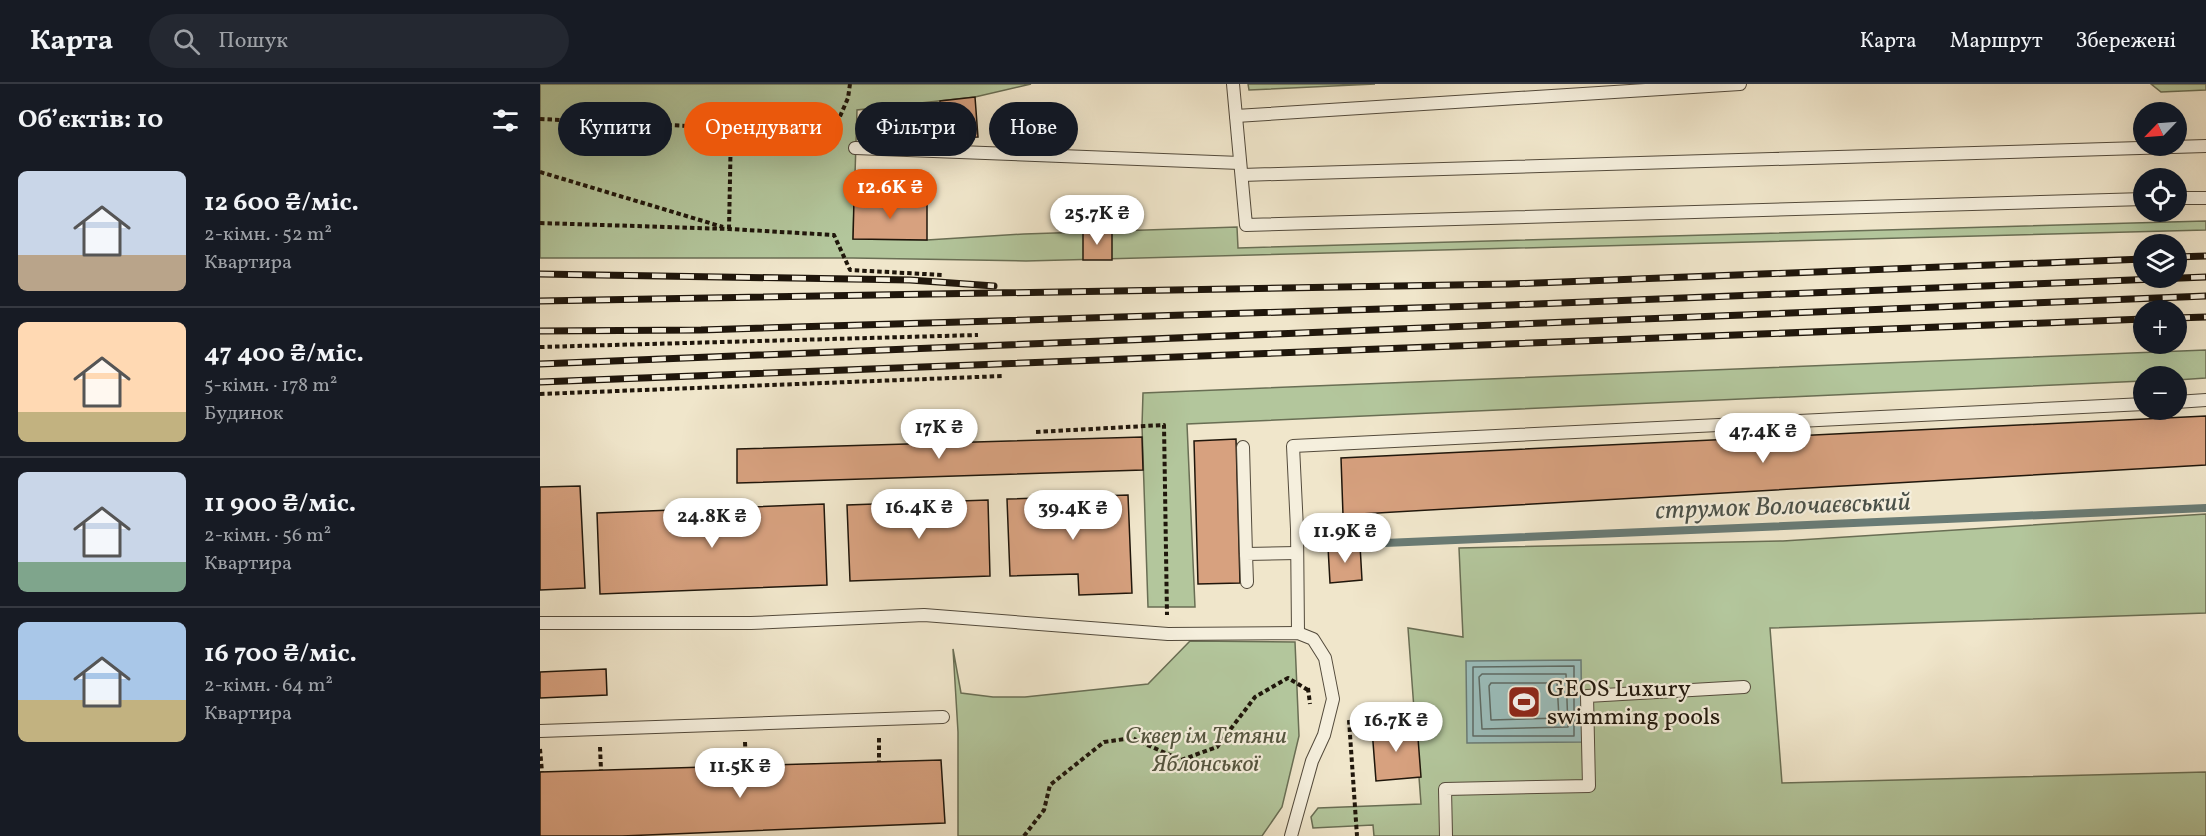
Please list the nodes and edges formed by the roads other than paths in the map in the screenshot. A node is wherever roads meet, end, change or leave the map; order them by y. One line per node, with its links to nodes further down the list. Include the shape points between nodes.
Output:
1 (1233, 84): 3 (lane)
2 (1740, 84): 3 (lane)
3 (1236, 116): 6 (lane)
4 (2206, 146): 6 (lane)
5 (977, 155): 6 (lane)
6 (1241, 169): 9 (lane, via 1246,225)
7 (2187, 198): 8 (lane)
8 (2206, 198)
9 (2133, 199)
10 (2206, 400): 11 (lane)
11 (2187, 401)
12 (2133, 405): 14 (lane, via 1293,446)
13 (1243, 447): 15 (lane)
14 (1298, 553): 15 (lane); 18 (lane)
15 (1246, 554): 16 (lane)
16 (1247, 582)
17 (540, 623): 18 (lane, via 751,622 924,615 1168,634)
18 (1298, 633): 22 (lane, via 1313,639 1325,658 1333,699)
19 (1744, 687): 23 (lane, via 1587,696 1589,786 1445,789)
20 (943, 717): 21 (lane)
21 (540, 731)
22 (1290, 836)
23 (1446, 836)

